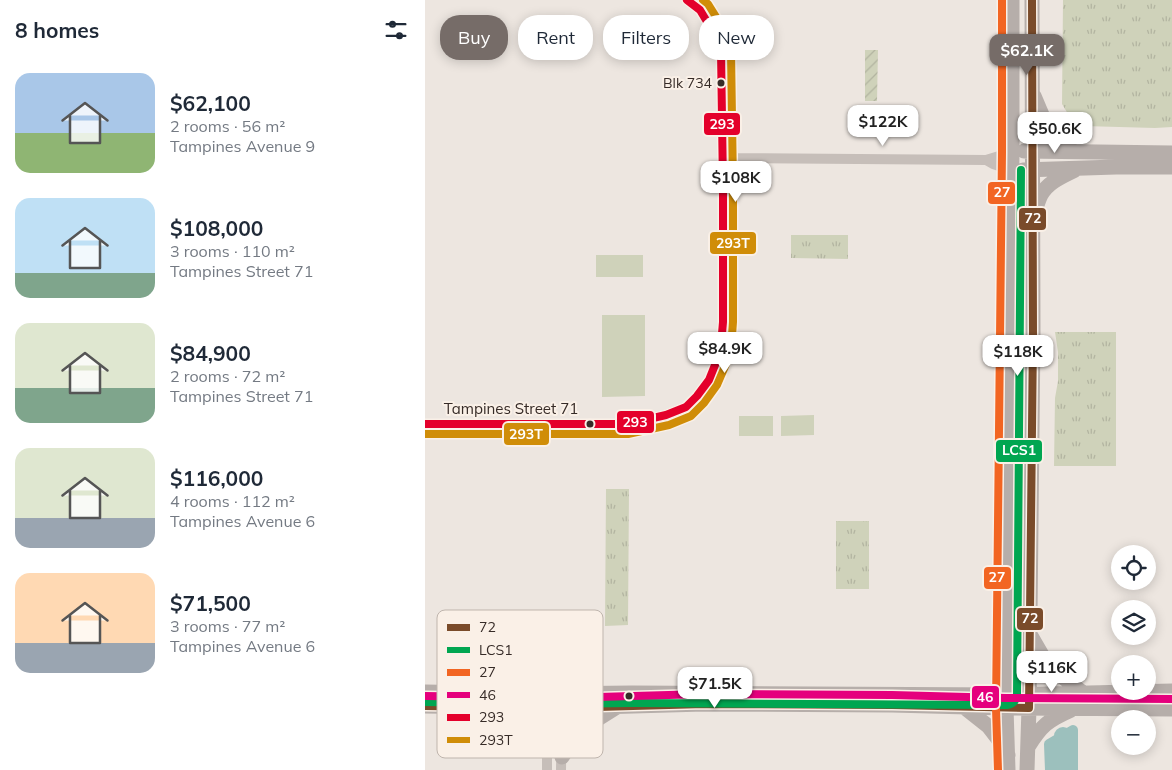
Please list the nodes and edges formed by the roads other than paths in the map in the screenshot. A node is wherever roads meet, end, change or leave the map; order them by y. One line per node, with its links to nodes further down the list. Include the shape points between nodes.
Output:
1 (687, 0): 10 (street, Tampines Street 71, via 700,10 721,51)
2 (703, 0): 10 (street, Tampines Street 71, via 724,29 730,55)
3 (1012, 0): 7 (main road)
4 (1032, 0): 5 (main road)
5 (1032, 90): 6 (main road); 8 (main road, via 1045,122)
6 (1032, 151): 7 (main road); 8 (main road); 15 (main road)
7 (1012, 152): 11 (street); 14 (main road)
8 (1073, 152): 9 (main road)
9 (1172, 153)
10 (726, 158): 11 (street); 17 (street, Tampines Street 71, via 721,345 709,380 685,407 667,415 627,424)
11 (986, 160): 14 (street)
12 (1172, 167): 13 (main road)
13 (1078, 168): 15 (main road); 16 (main road, via 1047,187)
14 (1011, 170): 15 (main road); 23 (main road)
15 (1032, 170): 16 (main road)
16 (1033, 217): 18 (main road)
17 (425, 424)
18 (1029, 632): 20 (main road, via 1041,655); 22 (main road)
19 (1172, 691): 20 (main road)
20 (1083, 693): 22 (main road)
21 (603, 696): 23 (main road, via 632,693)
22 (1029, 701): 23 (main road); 27 (main road); 30 (main road)
23 (1007, 702): 26 (main road); 31 (main road)
24 (603, 706): 25 (main road)
25 (617, 707): 26 (main road, via 733,704); 29 (main road)
26 (964, 707): 31 (main road, via 998,739)
27 (1074, 709): 28 (main road); 30 (main road, via 1045,725)
28 (1172, 709)
29 (603, 716)
30 (1028, 747): 32 (main road)
31 (1008, 763)
32 (1027, 770)

